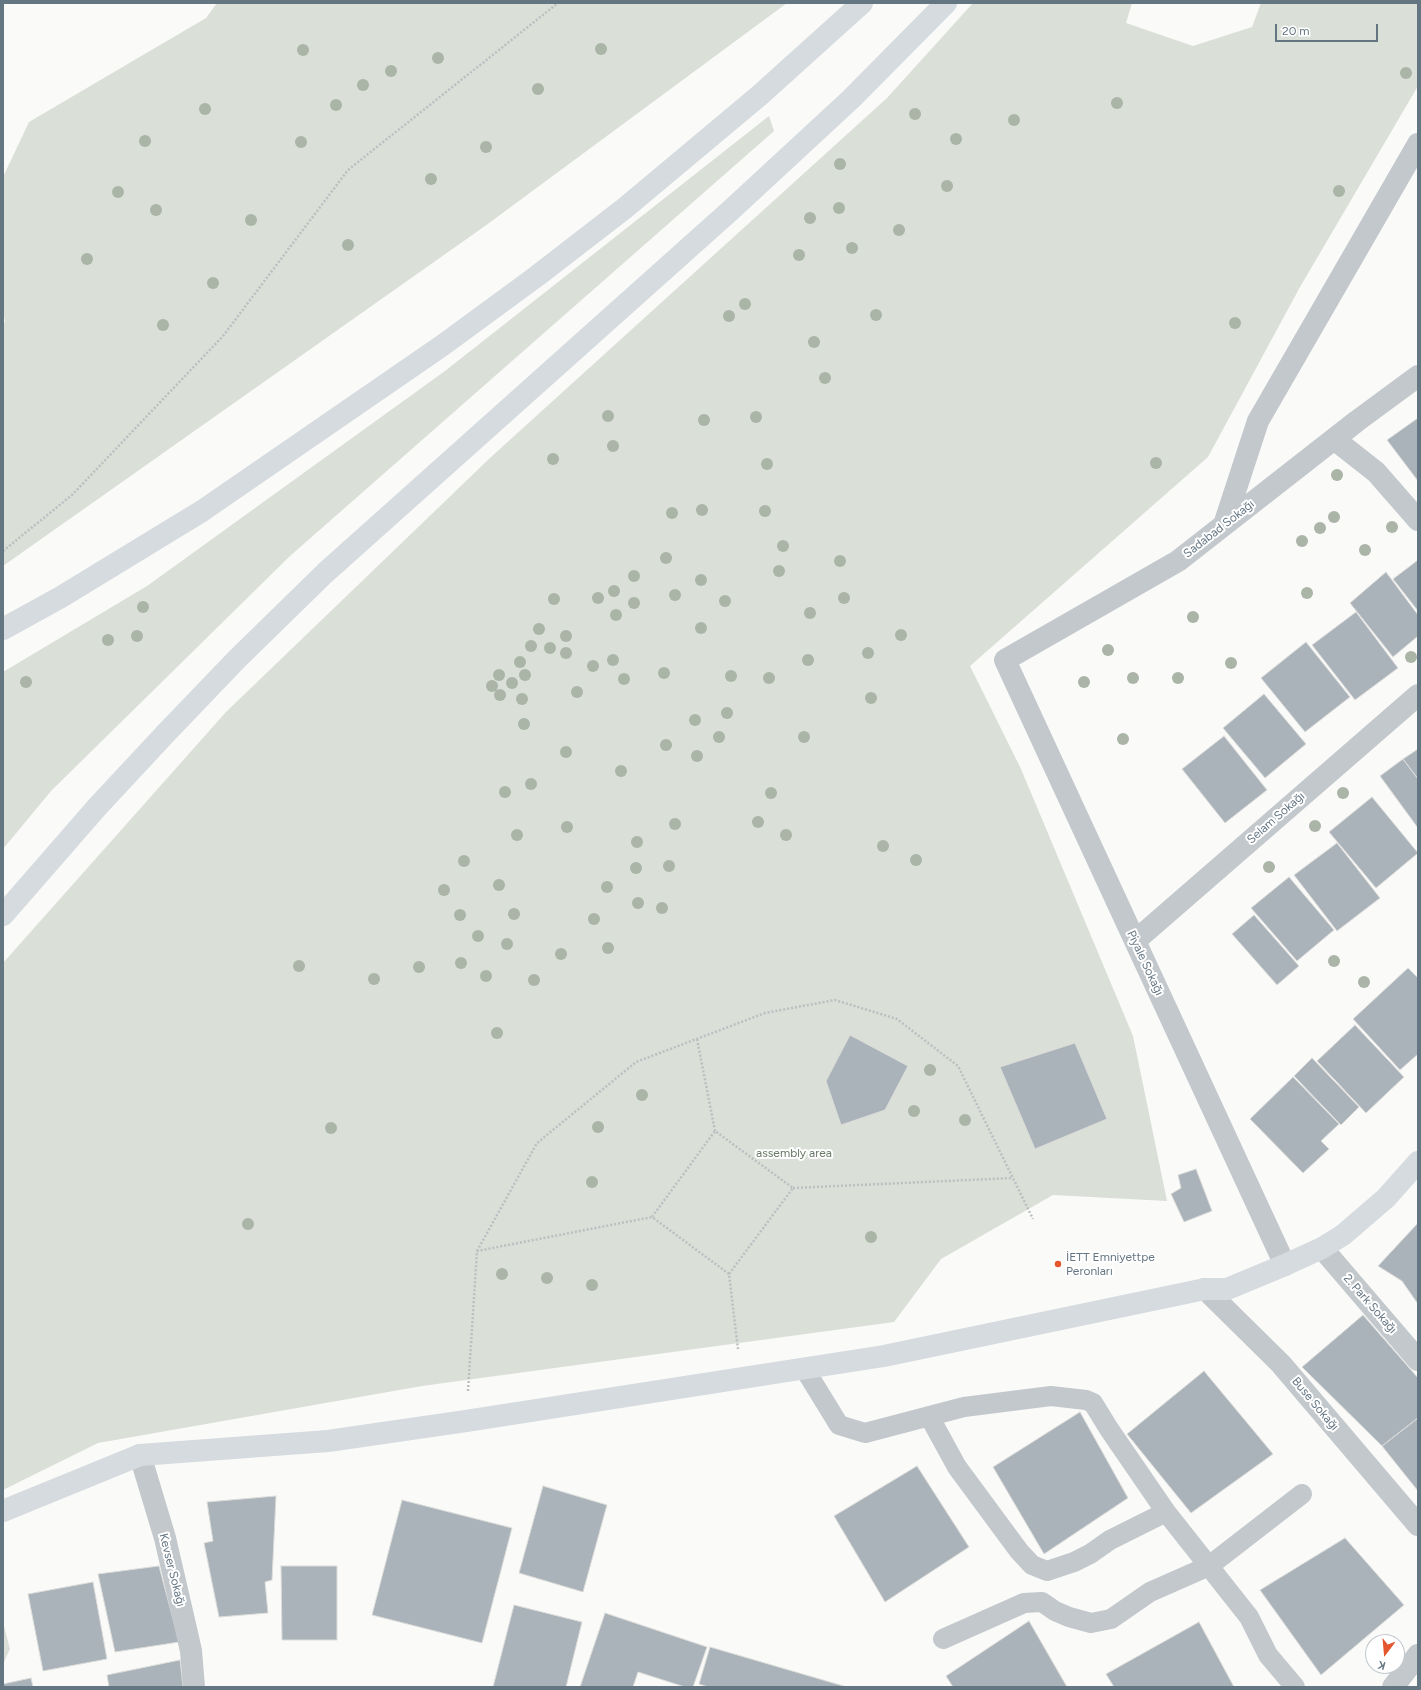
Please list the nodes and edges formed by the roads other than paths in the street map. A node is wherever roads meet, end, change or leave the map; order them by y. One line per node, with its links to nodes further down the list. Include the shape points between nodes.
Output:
1 (862, 3): 8 (main road, via 760,95 625,208 443,345 202,511)
2 (946, 3): 11 (main road, via 851,99 731,210 320,579 167,732)
3 (1418, 144): 7 (street, via 1258,421)
4 (1418, 376): 5 (street, Sadabad Sokağı)
5 (1334, 439): 6 (street, via 1376,472); 7 (street, Sadabad Sokağı)
6 (1418, 520)
7 (1224, 525): 9 (street, Sadabad Sokağı, via 1178,561)
8 (3, 629)
9 (1005, 660): 12 (street, Piyale Sokağı)
10 (1418, 695): 12 (street, Selam Sokağı)
11 (3, 915)
12 (1135, 941): 15 (street, Piyale Sokağı)
13 (1418, 1162): 14 (main road, via 1386,1198)
14 (1322, 1248): 15 (main road); 17 (street, 2. Park Sokağı)
15 (1285, 1265): 16 (main road, via 1226,1289)
16 (1206, 1289): 18 (main road, via 884,1356); 24 (street, Buse Sokağı, via 1281,1364)
17 (1418, 1360)
18 (804, 1368): 19 (lane, via 839,1425 865,1433); 20 (main road, via 328,1442)
19 (929, 1416): 23 (lane, via 964,1407 1051,1396 1086,1400 1093,1403); 23 (lane, via 957,1467 1019,1552 1032,1565 1047,1571 1074,1562 1110,1540)
20 (140, 1454): 22 (main road); 28 (street, Kevser Sokağı, via 165,1538 188,1633)
21 (1302, 1494): 25 (lane)
22 (3, 1511)
23 (1166, 1512): 25 (lane)
24 (1418, 1525)
25 (1209, 1566): 26 (lane, via 1150,1592 1111,1619 1091,1622 1062,1614 1042,1602 1024,1603); 29 (lane, via 1249,1617 1268,1655)
26 (943, 1639)
27 (1418, 1655): 30 (street)
28 (194, 1687)
29 (1295, 1687)
30 (1393, 1687)

